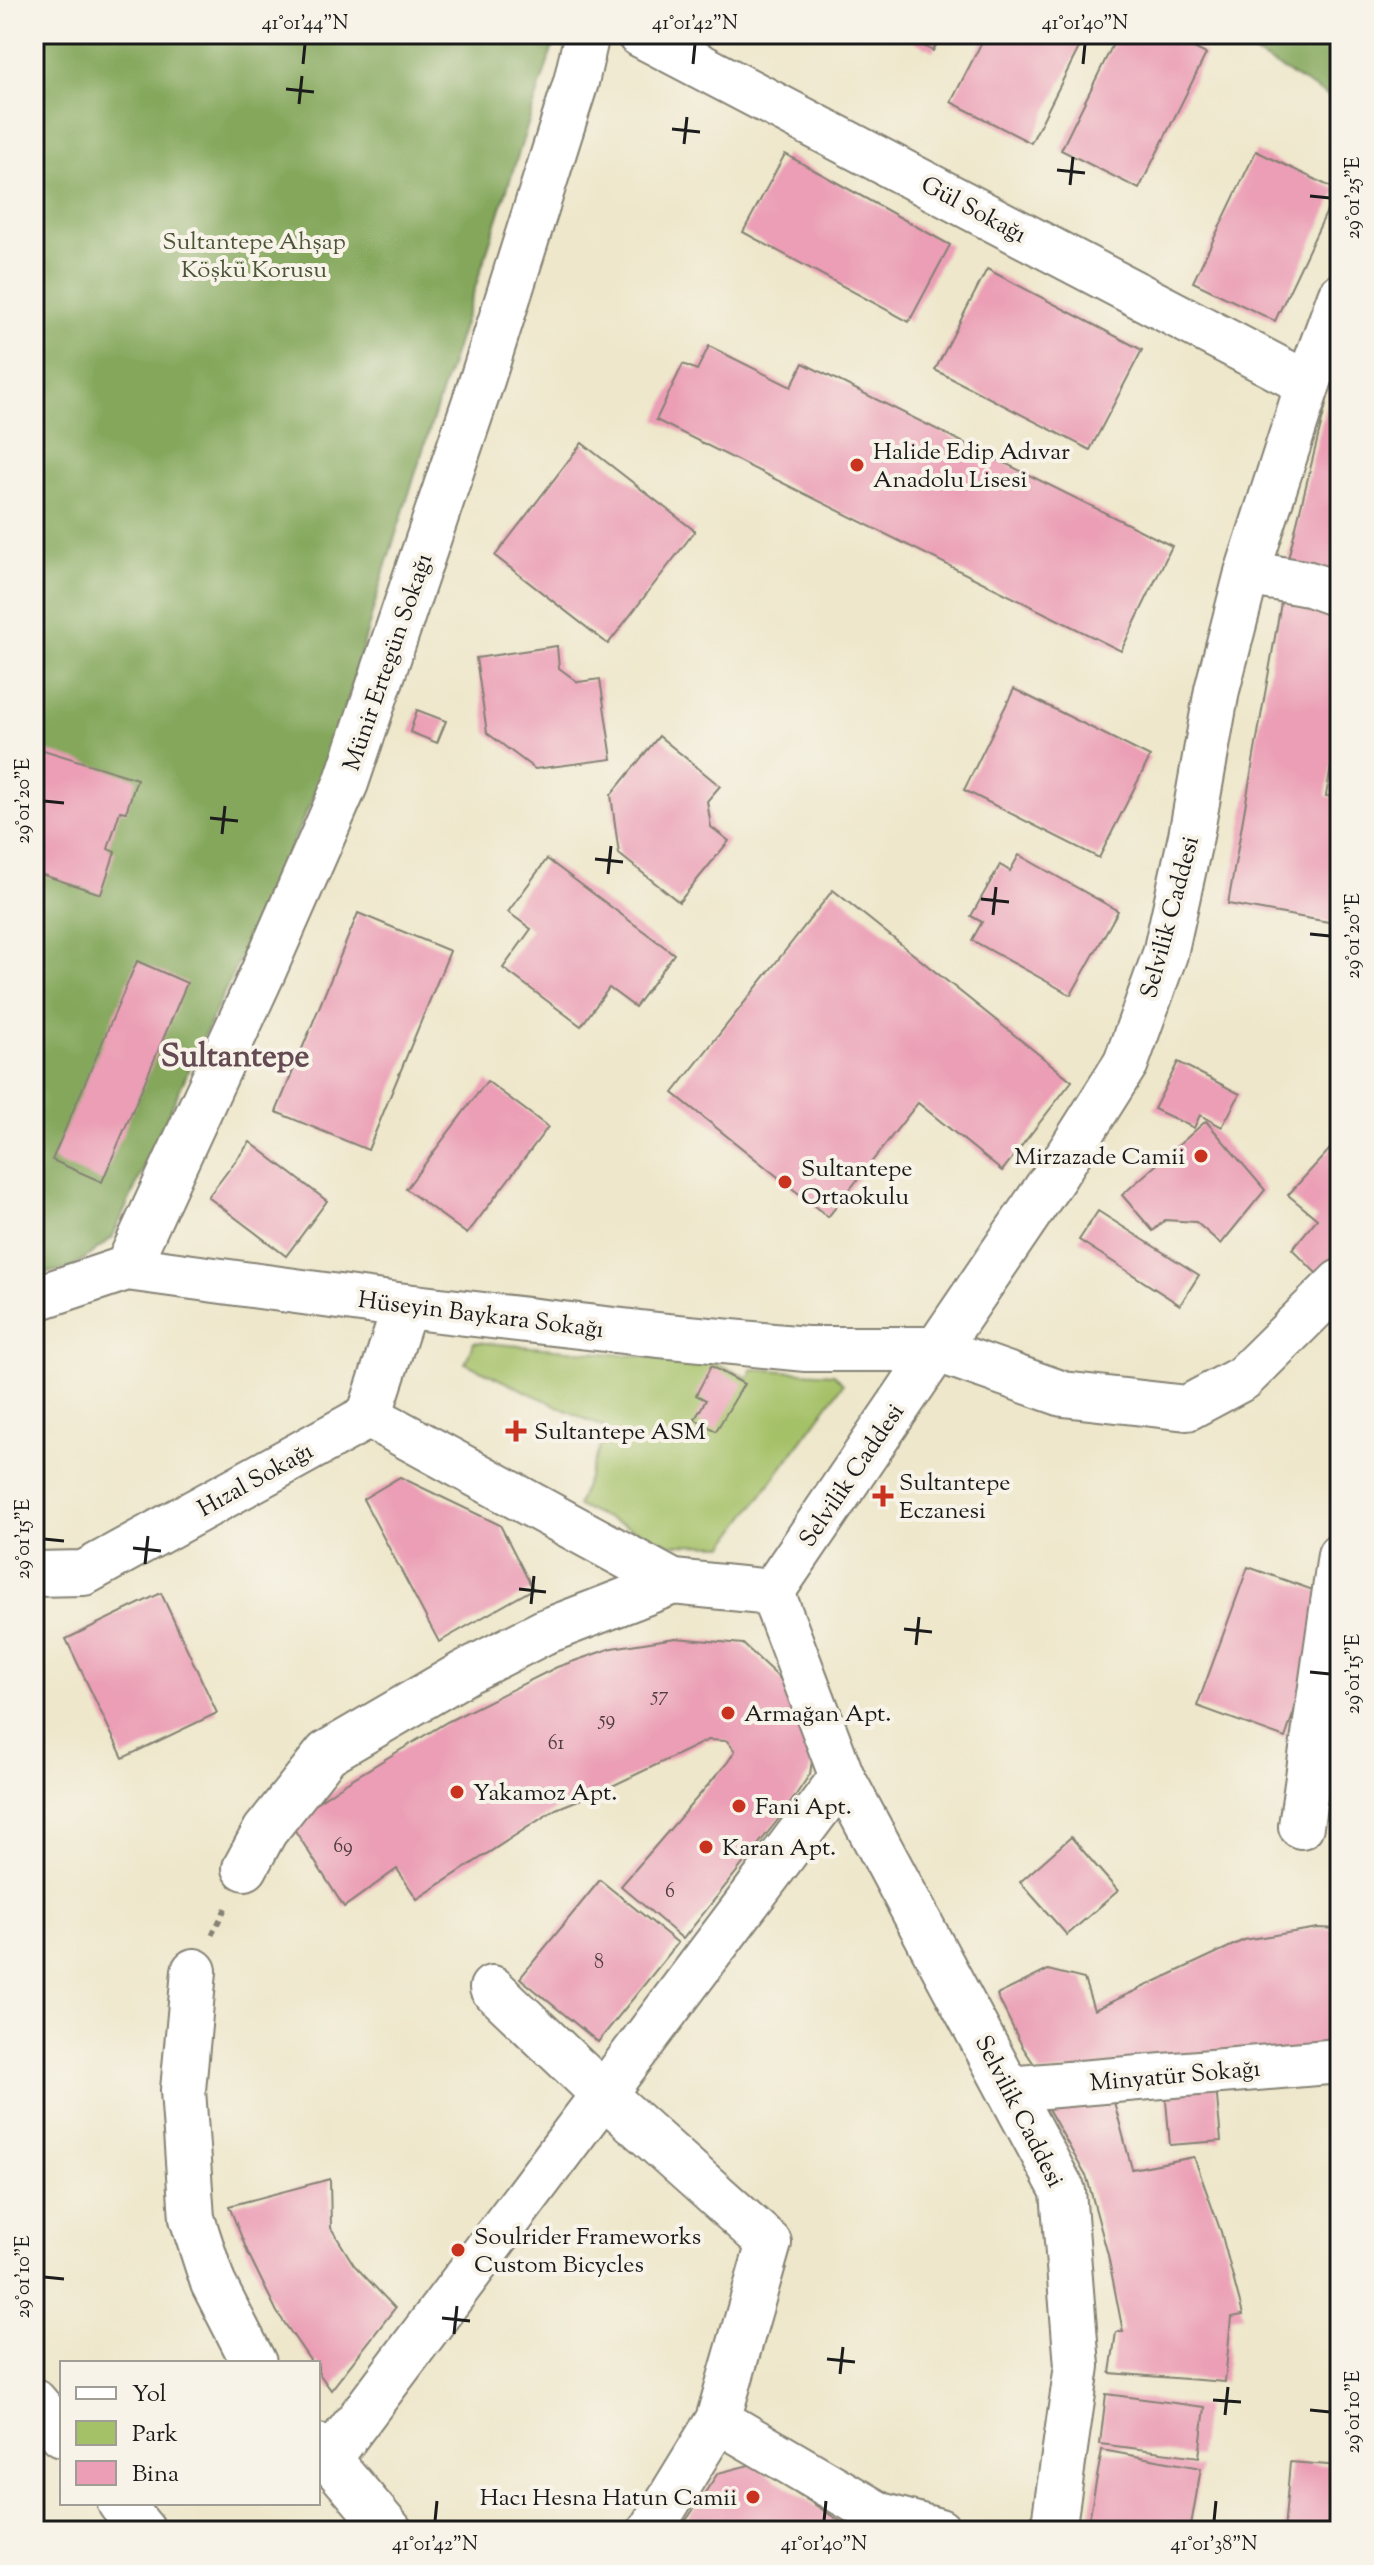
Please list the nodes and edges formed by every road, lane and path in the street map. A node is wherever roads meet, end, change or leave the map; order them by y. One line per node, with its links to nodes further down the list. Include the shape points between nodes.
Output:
1 (587, 34): 7 (street, Münir Ertegün Sokağı, via 481,383 346,783)
2 (639, 34): 4 (street, Gül Sokağı)
3 (1340, 296): 4 (street, Selvilik Caddesi)
4 (1308, 384): 5 (street, Selvilik Caddesi)
5 (1247, 573): 6 (street); 11 (street, Selvilik Caddesi, via 1217,690 1165,954 1126,1063)
6 (1340, 595)
7 (127, 1268): 9 (street, Hüseyin Baykara Sokağı); 10 (street, Hüseyin Baykara Sokağı)
8 (1339, 1291): 11 (street, Hüseyin Baykara Sokağı, via 1243,1378 1187,1408 1063,1394)
9 (34, 1299)
10 (405, 1306): 11 (street, Hüseyin Baykara Sokağı, via 806,1349); 12 (street)
11 (935, 1349): 16 (street, Selvilik Caddesi)
12 (369, 1416): 14 (street, Hızal Sokağı, via 84,1573); 15 (street)
13 (1340, 1555): 18 (street)
14 (34, 1574)
15 (673, 1582): 16 (street); 19 (street, via 544,1632 327,1753 265,1831)
16 (772, 1592): 17 (street, Selvilik Caddesi)
17 (842, 1777): 23 (street, Selvilik Caddesi); 24 (street)
18 (1301, 1826)
19 (245, 1868): 20 (path)
20 (194, 1971): 25 (street, via 183,2090 192,2218 213,2283)
21 (492, 1988): 24 (street)
22 (1340, 2061): 23 (street, Minyatür Sokağı)
23 (1009, 2089): 35 (street, Selvilik Caddesi, via 1063,2191 1077,2366)
24 (604, 2095): 27 (street, via 769,2243); 29 (street)
25 (253, 2361)
26 (34, 2401): 28 (street)
27 (718, 2420): 33 (street); 34 (street, via 880,2515)
28 (60, 2432)
29 (324, 2453): 32 (street)
30 (122, 2505): 31 (street)
31 (143, 2531)
32 (390, 2531)
33 (650, 2531)
34 (939, 2531)
35 (1053, 2531)

